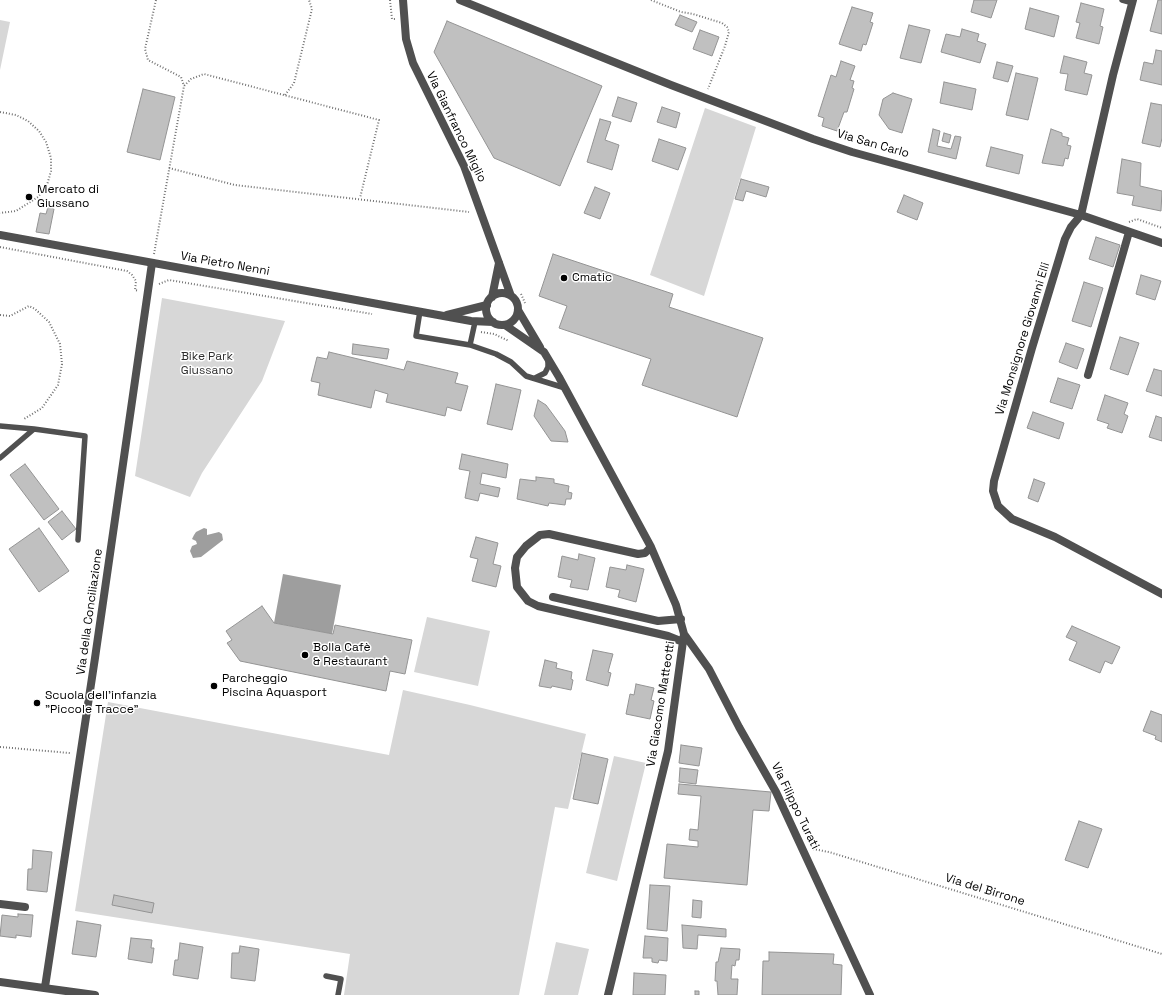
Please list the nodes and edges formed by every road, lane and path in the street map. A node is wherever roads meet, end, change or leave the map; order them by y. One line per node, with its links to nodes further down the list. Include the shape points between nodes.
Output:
1 (156, 0): 8 (path, via 145,49 148,60 181,77)
2 (309, 0): 10 (path, via 312,9 294,83)
3 (403, 0): 23 (street, Via Gianfranco Miglio, via 410,56 464,166)
4 (460, 0): 16 (street, Via San Carlo, via 582,50 828,144)
5 (650, 0): 9 (path, via 722,23 727,27 729,32 725,46 708,90)
6 (1122, 0): 7 (lane)
7 (1133, 1): 16 (street, Via Monsignore Giovanni Elli)
8 (184, 86): 10 (path, via 191,79 204,74); 12 (path)
9 (702, 88)
10 (285, 95): 13 (path, via 379,120)
11 (0, 112): 15 (path, via 16,115 39,131 51,158 51,171 47,185 38,197 16,211)
12 (169, 168): 13 (path, via 235,185); 24 (path)
13 (360, 198): 14 (path)
14 (469, 212)
15 (0, 213)
16 (1081, 215): 19 (street, Via San Carlo); 52 (street, Via Monsignore Giovanni Elli, via 1065,240 1043,310 994,481 994,494 1001,510 1012,519 1060,539)
17 (1122, 220): 18 (path, via 1129,222 1137,219)
18 (1162, 228)
19 (1129, 232): 21 (street, Via San Carlo); 43 (street)
20 (0, 235): 24 (street, Via Pietro Nenni)
21 (1162, 244)
22 (0, 247): 26 (path, via 126,271 136,281 135,290)
23 (499, 262): 27 (street, Via Gianfranco Miglio); 28 (street)
24 (152, 263): 26 (street, Via della Conciliazione); 31 (street, Via Pietro Nenni)
25 (519, 289): 29 (path)
26 (148, 292): 33 (path, via 155,294 159,284 169,280); 57 (street, Via della Conciliazione)
27 (511, 296): 28 (street, via 501,294); 30 (street)
28 (490, 301): 34 (street, Via Pietro Nenni); 36 (street, via 487,314)
29 (525, 303)
30 (518, 310): 37 (street, via 514,320); 41 (street, Via Giacomo Matteotti)
31 (420, 311): 34 (street, Via Pietro Nenni); 40 (lane, via 416,336)
32 (0, 314): 46 (path, via 10,316 29,306 35,309 49,322 57,336 62,354 60,376 55,391 42,408)
33 (379, 315)
34 (446, 316): 35 (street, Via Pietro Nenni)
35 (475, 322): 36 (street, Via Pietro Nenni); 38 (lane)
36 (493, 322): 37 (street)
37 (505, 325): 41 (street, Via Giacomo Matteotti)
38 (473, 331): 39 (path, via 494,334); 40 (lane)
39 (514, 343)
40 (470, 345): 44 (lane, via 496,354 511,362 526,376)
41 (541, 349): 42 (street, Via Giacomo Matteotti)
42 (548, 358): 44 (lane, via 545,373); 45 (street, Via Giacomo Matteotti)
43 (1088, 375)
44 (536, 378): 45 (lane)
45 (565, 388): 51 (street, Via Giacomo Matteotti)
46 (19, 422)
47 (0, 426): 48 (lane)
48 (34, 429): 49 (lane); 50 (lane, via 85,436)
49 (0, 458)
50 (78, 540)
51 (651, 547): 54 (street, Via Giacomo Matteotti); 55 (street, via 645,553 638,554 549,534 540,535 517,557 517,588 528,601 538,606)
52 (1162, 594)
53 (553, 597): 54 (street, via 658,621)
54 (681, 619): 55 (street, Via Giacomo Matteotti)
55 (684, 638): 58 (street, Via Filippo Turati, via 709,669 738,727 776,792); 67 (street, Via Giacomo Matteotti, via 668,751)
56 (0, 747): 57 (path)
57 (80, 754): 64 (street, Via della Conciliazione)
58 (802, 847): 61 (path, Via del Birrone, via 829,852); 68 (street, Via Filippo Turati)
59 (0, 904): 60 (street)
60 (25, 907)
61 (1162, 954)
62 (326, 976): 66 (lane, via 341,979)
63 (0, 982): 64 (street)
64 (45, 987): 65 (street)
65 (95, 995)
66 (338, 995)
67 (608, 995)
68 (870, 995)

